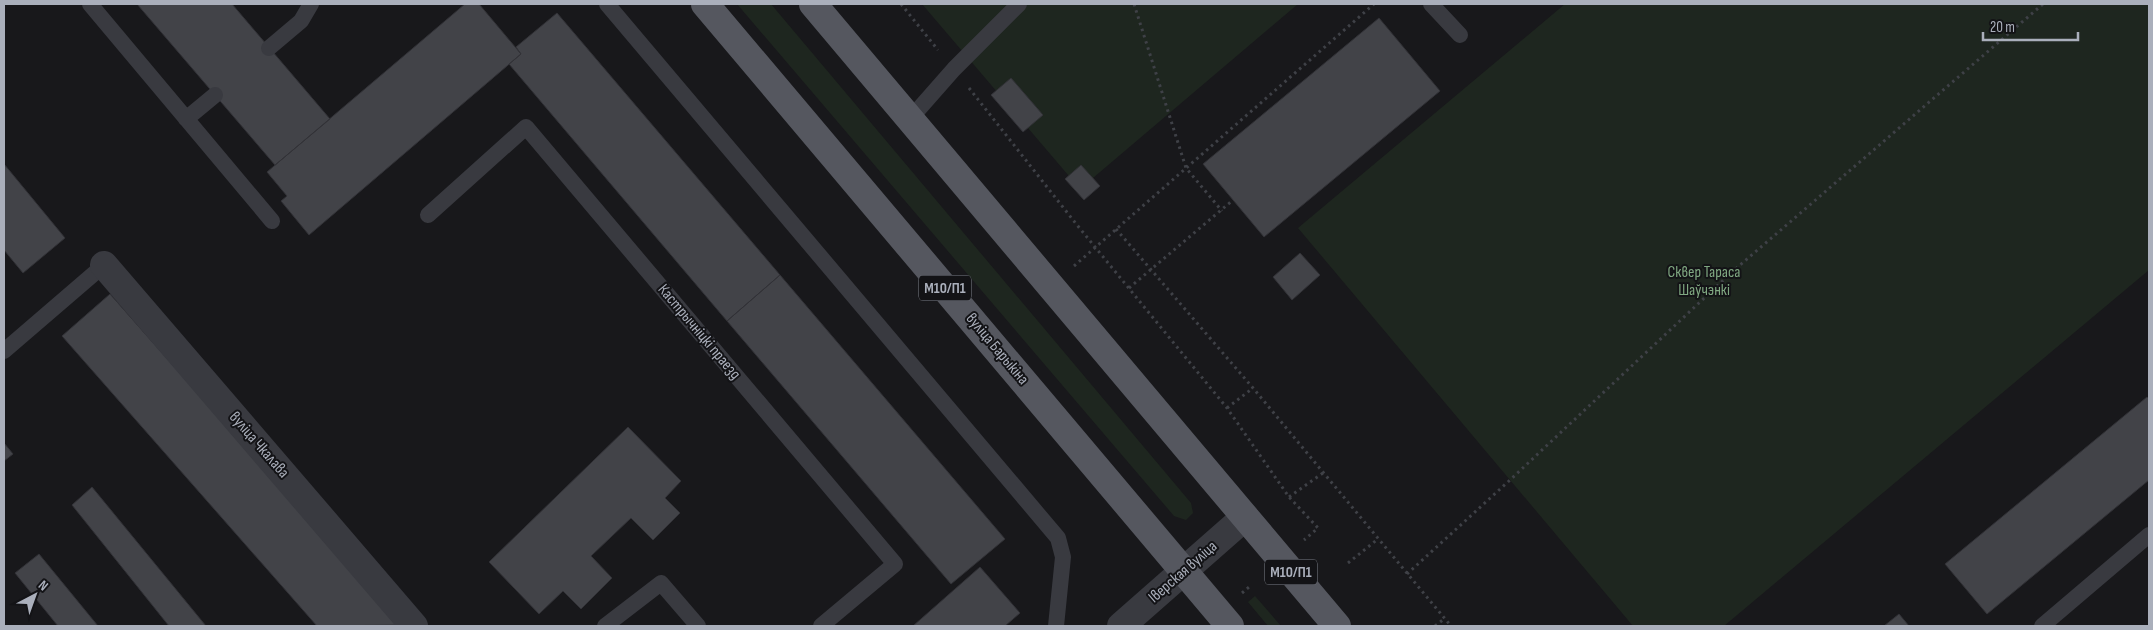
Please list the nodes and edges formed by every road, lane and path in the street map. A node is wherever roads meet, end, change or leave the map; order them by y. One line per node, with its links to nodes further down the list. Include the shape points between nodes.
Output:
1 (90, 4): 16 (lane)
2 (310, 4): 13 (lane, via 301,21)
3 (607, 4): 47 (lane, via 1048,525 1062,546 1063,556)
4 (705, 4): 38 (main road, вуліца Барыкіна / М10/П1)
5 (813, 4): 17 (main road, М10/П1)
6 (901, 4): 14 (path)
7 (1019, 4): 14 (lane)
8 (1134, 4): 18 (path)
9 (1374, 4): 18 (path)
10 (1431, 4): 12 (lane)
11 (2043, 4): 39 (path, via 1732,272)
12 (1460, 34)
13 (269, 48)
14 (954, 69): 17 (lane); 24 (path)
15 (215, 95): 16 (lane)
16 (186, 119): 22 (lane)
17 (910, 119): 33 (main road, М10/П1)
18 (1186, 168): 20 (path); 23 (path)
19 (1234, 200): 20 (path)
20 (1222, 210): 26 (path)
21 (428, 215): 46 (lane, Кастрычніцкі праезд, via 526,127 895,564)
22 (272, 221)
23 (1116, 229): 24 (path); 26 (path)
24 (1095, 247): 27 (path)
25 (104, 265): 28 (lane); 43 (street, вуліца Чкалава)
26 (1151, 270): 27 (path); 29 (path)
27 (1129, 288): 30 (path)
28 (4, 352)
29 (1253, 388): 30 (path); 31 (path)
30 (1227, 408): 32 (path)
31 (1324, 473): 32 (path); 35 (path)
32 (1289, 497): 36 (path, via 1318,528)
33 (1246, 517): 38 (street, Іверская вуліца); 50 (main road, М10/П1)
34 (2149, 535): 53 (lane)
35 (1378, 539): 37 (path); 39 (path)
36 (1304, 540)
37 (1348, 563)
38 (1184, 571): 48 (street, Іверская вуліца); 49 (main road, вуліца Барыкіна / М10/П1)
39 (1407, 574): 42 (path)
40 (1249, 587): 41 (path)
41 (1242, 593)
42 (1444, 618): 51 (path); 52 (path)
43 (414, 626)
44 (605, 626): 45 (lane, via 661,583)
45 (698, 626)
46 (821, 626)
47 (1056, 626)
48 (1121, 626)
49 (1230, 626)
50 (1337, 626)
51 (1435, 626)
52 (1450, 626)
53 (2042, 626)

